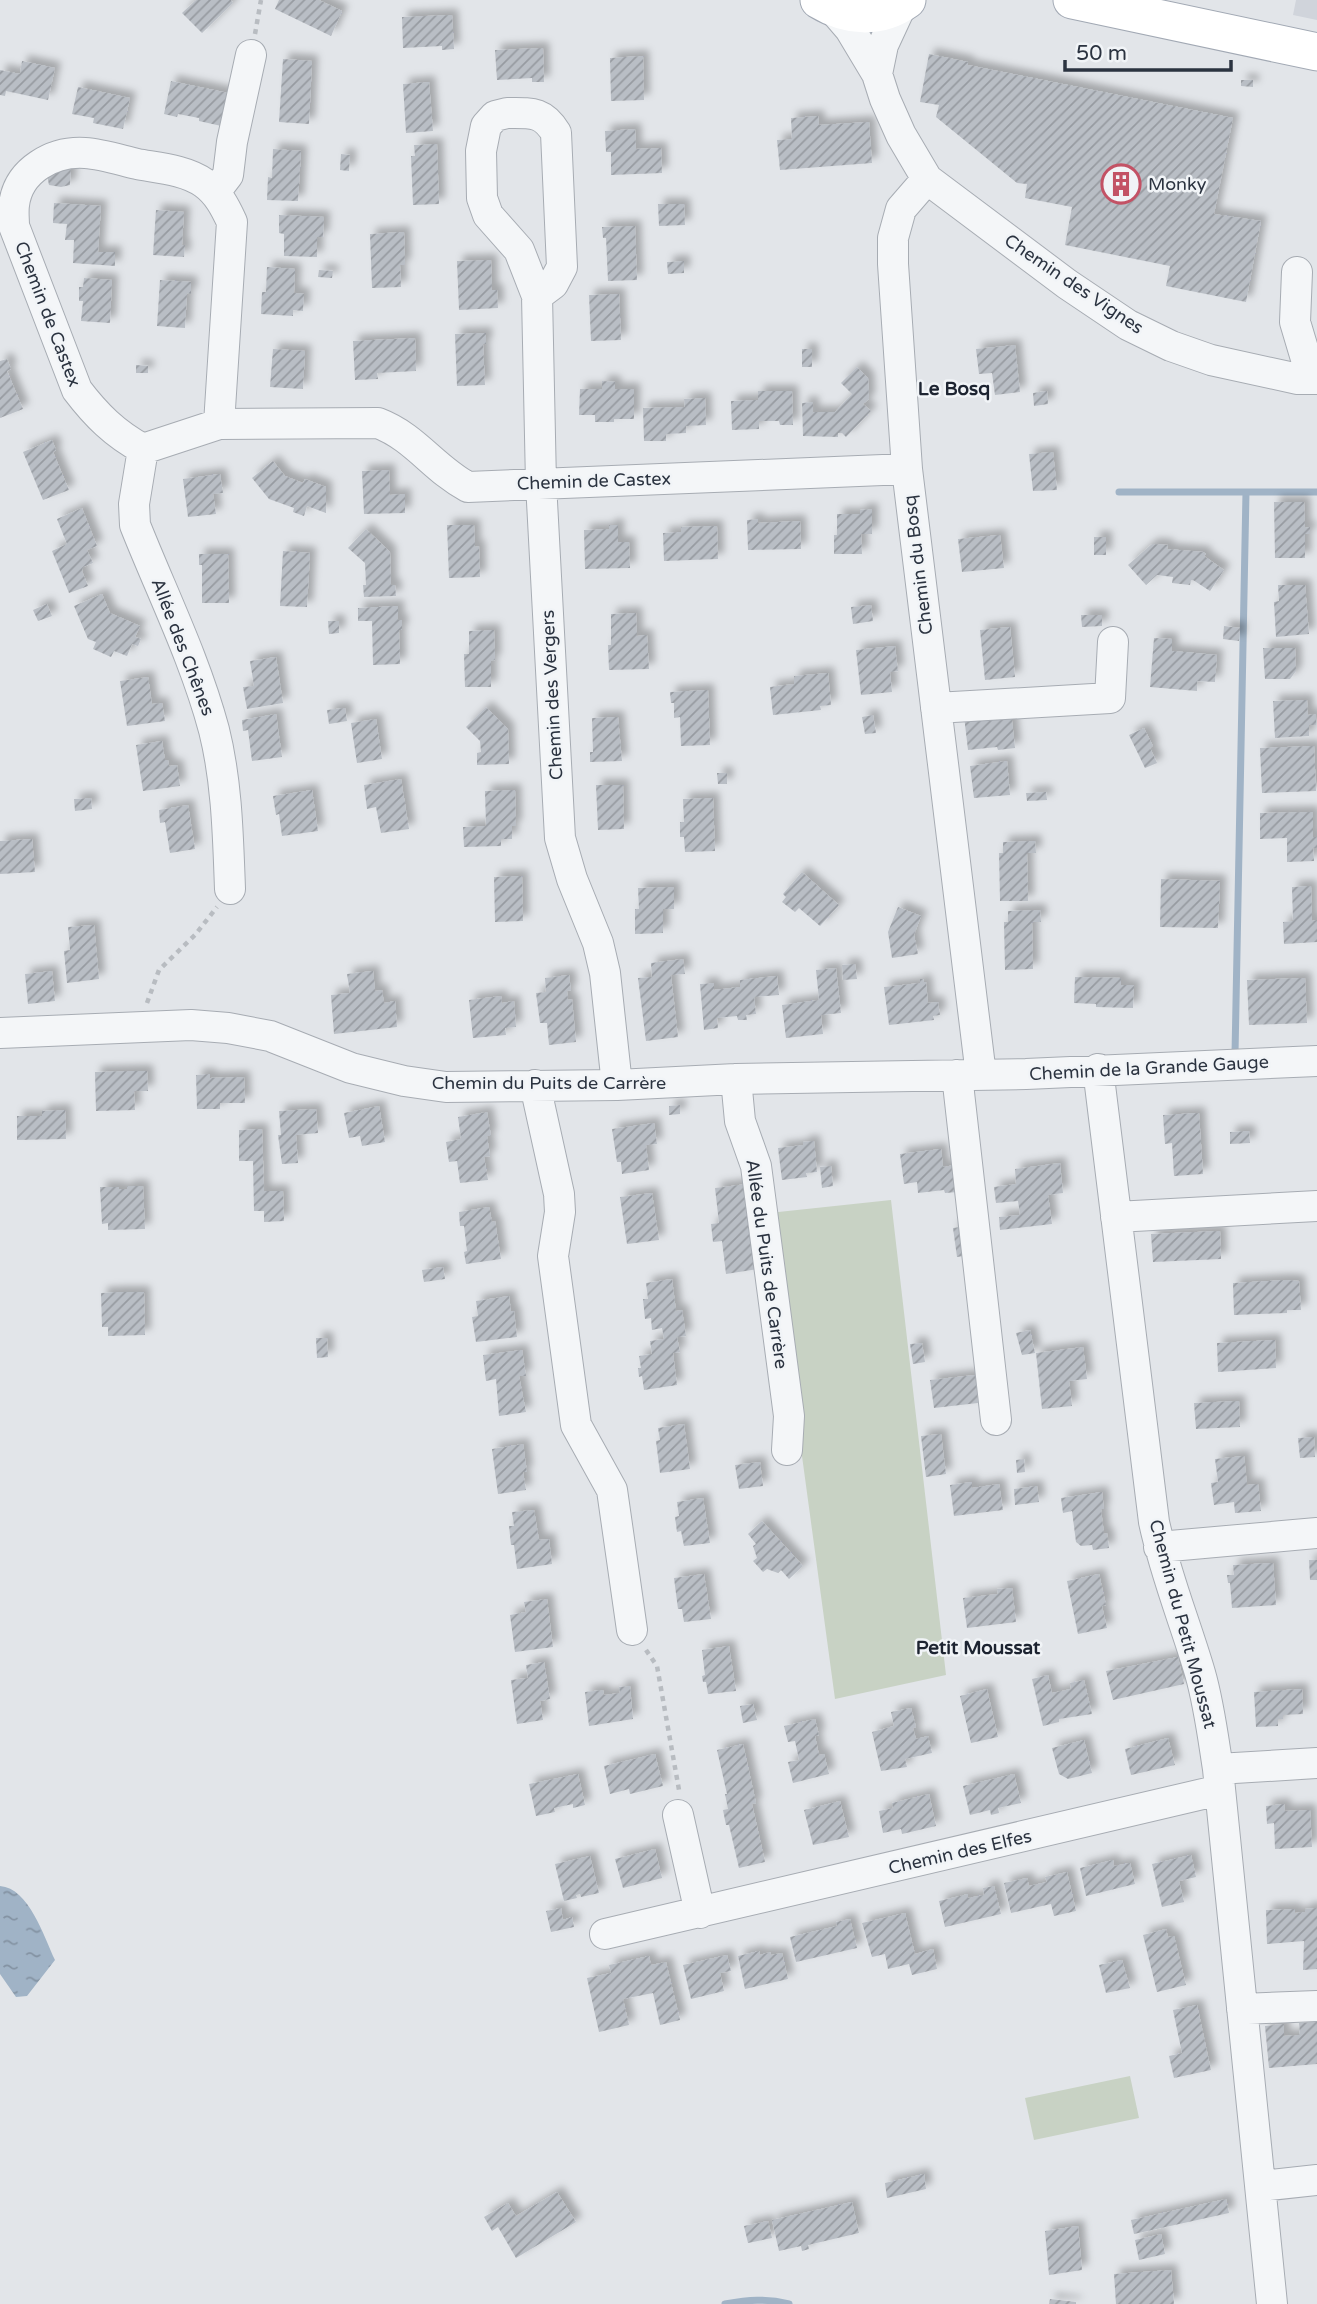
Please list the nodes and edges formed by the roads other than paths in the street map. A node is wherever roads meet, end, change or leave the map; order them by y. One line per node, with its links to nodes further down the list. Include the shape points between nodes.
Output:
1 (1072, 0): 4 (main road)
2 (905, 2): 3 (main road, via 867,15); 7 (street, via 883,45)
3 (825, 4): 7 (street, via 850,29)
4 (1169, 10): 5 (main road)
5 (1317, 52)
6 (251, 55): 9 (street, via 228,175)
7 (877, 75): 8 (street, via 901,135)
8 (927, 179): 12 (street, Chemin des Vignes, via 1128,325 1212,360); 15 (street, Chemin du Bosq, via 901,209 893,238)
9 (215, 192): 13 (street, Chemin de Castex, via 232,222); 14 (street, Chemin de Castex, via 186,174 87,153 64,153 32,169 14,203 14,226 77,390 94,413)
10 (1297, 272): 12 (street, via 1295,322)
11 (537, 296): 11 (street, Chemin des Vergers, via 553,284 562,267 556,133 542,117 507,113 495,116 486,127 481,151 482,198 488,215 519,250); 16 (street, Chemin des Vergers)
12 (1314, 379)
13 (219, 424): 14 (street, Chemin de Castex); 16 (street, Chemin de Castex, via 378,423 396,430 468,487)
14 (143, 449): 19 (street, Allée des Chênes, via 135,525 189,653 214,731 226,800)
15 (906, 469): 16 (street, Chemin de Castex); 18 (street, Chemin du Bosq)
16 (541, 483): 26 (street, Chemin des Vergers, via 560,838 598,943)
17 (1112, 642): 18 (street, via 1110,698)
18 (936, 708): 23 (street, Chemin du Bosq)
19 (230, 889)
20 (0, 1033): 25 (street, Chemin du Puits de Carrère, via 191,1025 228,1028 270,1036 351,1068 404,1081 446,1087)
21 (1317, 1061): 22 (street, Chemin de la Grande Gauge)
22 (1098, 1069): 23 (street, Chemin de la Grande Gauge); 28 (street, Chemin du Petit Moussat)
23 (969, 1075): 24 (street, Chemin du Puits de Carrère); 29 (street, Chemin du Bosq)
24 (736, 1079): 26 (street, Chemin du Puits de Carrère); 30 (street, Allée du Puits de Carrère, via 740,1121 756,1166 789,1416)
25 (535, 1085): 26 (street, Chemin du Puits de Carrère); 33 (street, via 559,1194 553,1256 576,1425 612,1490)
26 (617, 1085)
27 (1317, 1206): 28 (street)
28 (1116, 1217): 32 (street, Chemin du Petit Moussat)
29 (996, 1420)
30 (787, 1450)
31 (1317, 1533): 32 (street)
32 (1159, 1547): 35 (street, Chemin du Petit Moussat, via 1200,1674)
33 (632, 1630)
34 (1317, 1763): 35 (street, Chemin des Elfes)
35 (1219, 1779): 37 (street, Chemin des Elfes); 40 (street, Chemin du Petit Moussat)
36 (678, 1815): 37 (street)
37 (700, 1913): 38 (street, Chemin des Elfes)
38 (605, 1934)
39 (1317, 2006): 40 (street)
40 (1242, 2009): 42 (street, Chemin du Petit Moussat)
41 (1317, 2180): 42 (street)
42 (1261, 2186): 43 (street, Chemin du Petit Moussat)
43 (1272, 2304)

